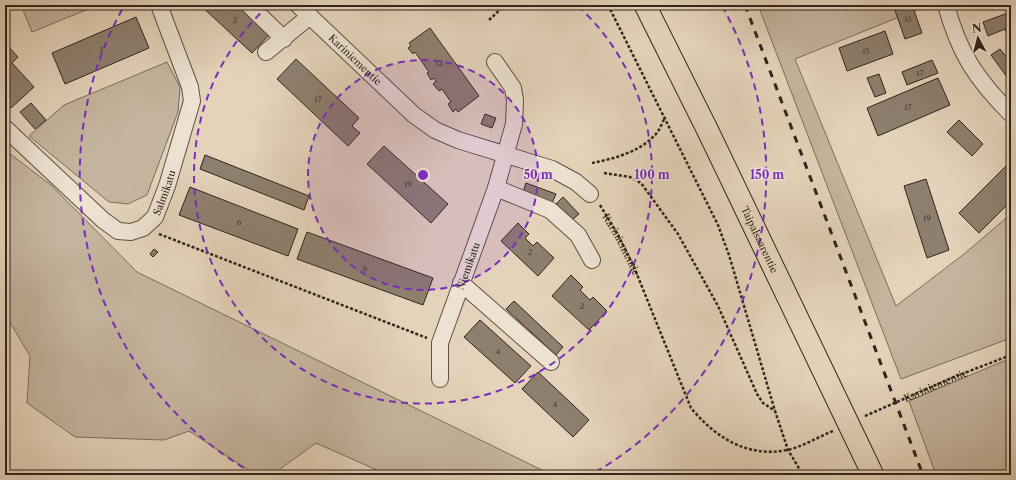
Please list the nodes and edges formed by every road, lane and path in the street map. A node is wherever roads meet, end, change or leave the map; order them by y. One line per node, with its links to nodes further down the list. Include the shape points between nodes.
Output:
1 (159, 5): 21 (street, Salmikatu, via 190,87 192,101 155,217)
2 (249, 5): 10 (street)
3 (298, 5): 8 (street, Kariniementie)
4 (505, 5): 9 (path)
5 (608, 5): 14 (path)
6 (645, 5): 33 (main road, Taipalsaarentie, via 707,128)
7 (946, 5): 13 (street, via 953,31 977,77)
8 (310, 16): 10 (street); 16 (street, Kariniementie, via 435,130)
9 (489, 20)
10 (284, 39): 11 (street)
11 (266, 52)
12 (495, 62): 16 (street, Niemikatu, via 513,88 515,100 514,124)
13 (1011, 114)
14 (665, 118): 17 (path, via 655,136 637,148 609,160); 28 (path, via 720,231)
15 (5, 128): 21 (street, via 118,231 132,232)
16 (505, 155): 19 (street, Niemikatu); 20 (street, Kariniementie, via 552,169 576,182)
17 (592, 162)
18 (604, 173): 28 (path, via 630,177 641,183 678,234 718,306 756,394 763,403)
19 (496, 188): 22 (street, via 550,210 578,235); 23 (street, Niemikatu)
20 (590, 194): 31 (path, Kariniementie, via 604,211 634,266 691,408 710,429 735,444 757,450)
21 (143, 228): 24 (path)
22 (592, 260)
23 (461, 283): 24 (street, Niemikatu); 26 (street)
24 (440, 343): 27 (street, Niemikatu)
25 (1011, 355): 29 (path, Kariniementie)
26 (551, 362)
27 (440, 379)
28 (775, 411): 31 (path)
29 (861, 418)
30 (837, 430): 31 (path, Kariniementie)
31 (788, 450): 32 (path)
32 (804, 475)
33 (873, 475)

